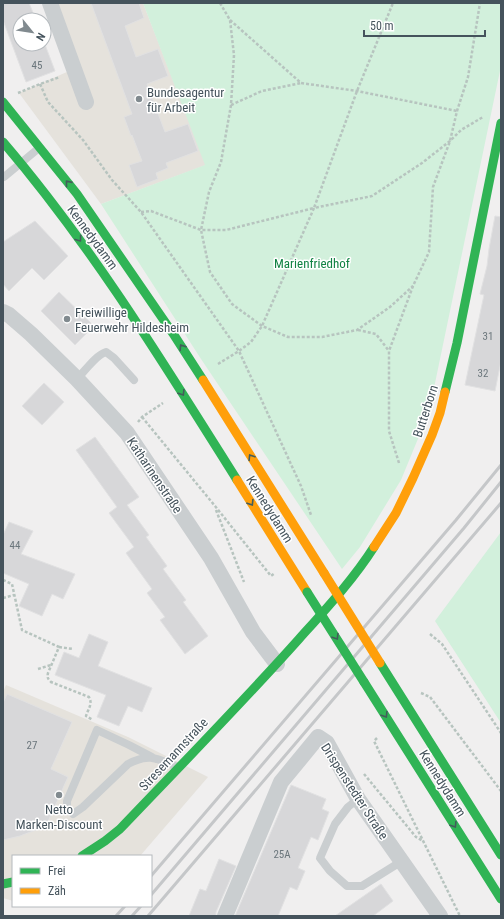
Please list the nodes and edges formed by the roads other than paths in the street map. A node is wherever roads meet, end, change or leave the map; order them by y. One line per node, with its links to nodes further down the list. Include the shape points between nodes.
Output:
1 (50, 3): 3 (street)
2 (3, 102): 6 (main road, Kennedydamm)
3 (86, 102)
4 (501, 123): 12 (main road, Butterborn, via 457,343 432,435 396,513 367,558)
5 (3, 142): 7 (main road, Kennedydamm)
6 (40, 148): 7 (lane); 17 (main road, Kennedydamm, one-way to 6, bridge, via 174,335 77,194)
7 (21, 163): 8 (lane); 19 (main road, Kennedydamm, one-way to 19, bridge, via 121,298)
8 (4, 177)
9 (3, 312): 10 (street, Katharinenstraße, via 31,334)
10 (77, 379): 11 (lane, via 106,352); 12 (street, Katharinenstraße, via 127,433 211,558 254,632)
11 (134, 380)
12 (277, 664): 14 (main road, Stresemannstraße)
13 (152, 757): 13 (lane, via 128,764 73,814 67,807 67,801 97,730); 14 (lane)
14 (178, 768): 16 (main road, Stresemannstraße, via 120,829)
15 (358, 799): 18 (street, Drispenstedter Straße); 18 (lane, via 335,824 320,858 347,886 362,886); 20 (street, Drispenstedter Straße, via 327,743 318,737 281,782)
16 (84, 855)
17 (501, 855)
18 (402, 861): 21 (street, Drispenstedter Straße)
19 (501, 899)
20 (225, 916)
21 (440, 916)

